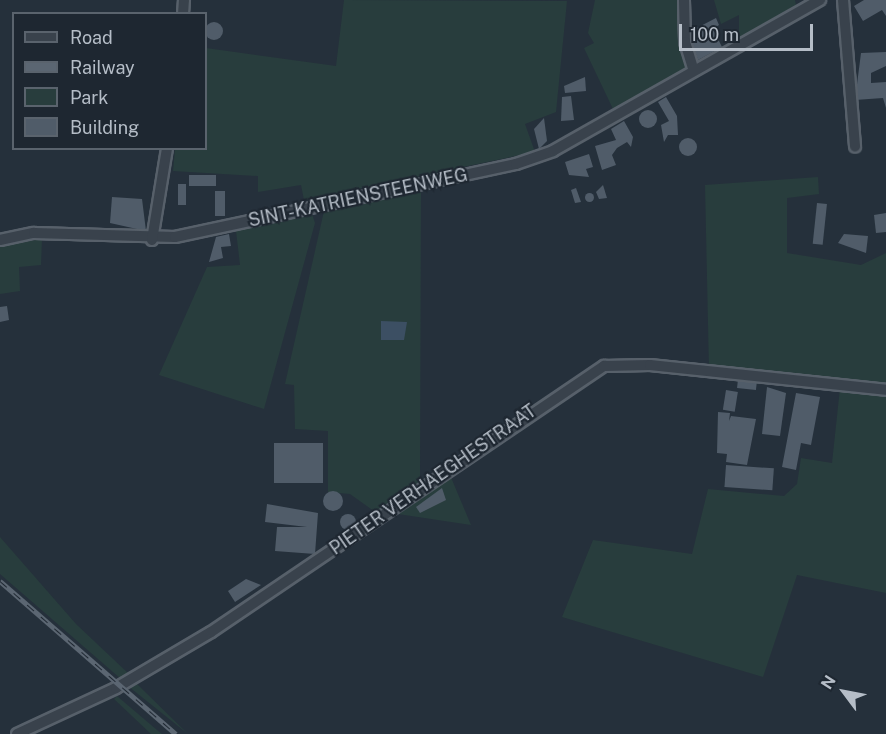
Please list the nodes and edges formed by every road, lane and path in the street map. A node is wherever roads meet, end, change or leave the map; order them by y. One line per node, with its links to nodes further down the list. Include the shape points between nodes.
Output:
1 (684, 0): 4 (street, via 685,42)
2 (820, 0): 4 (street, SINT-KATRIENSTEENWEG)
3 (843, 0): 5 (street)
4 (694, 71): 8 (street, SINT-KATRIENSTEENWEG, via 538,157)
5 (855, 147)
6 (167, 150): 8 (street)
7 (0, 240): 8 (street, SINT-KATRIENSTEENWEG, via 34,233)
8 (152, 240)
9 (886, 390): 10 (street, PIETER VERHAEGHESTRAAT, via 650,365 604,366 211,632 116,688)
10 (16, 734)

